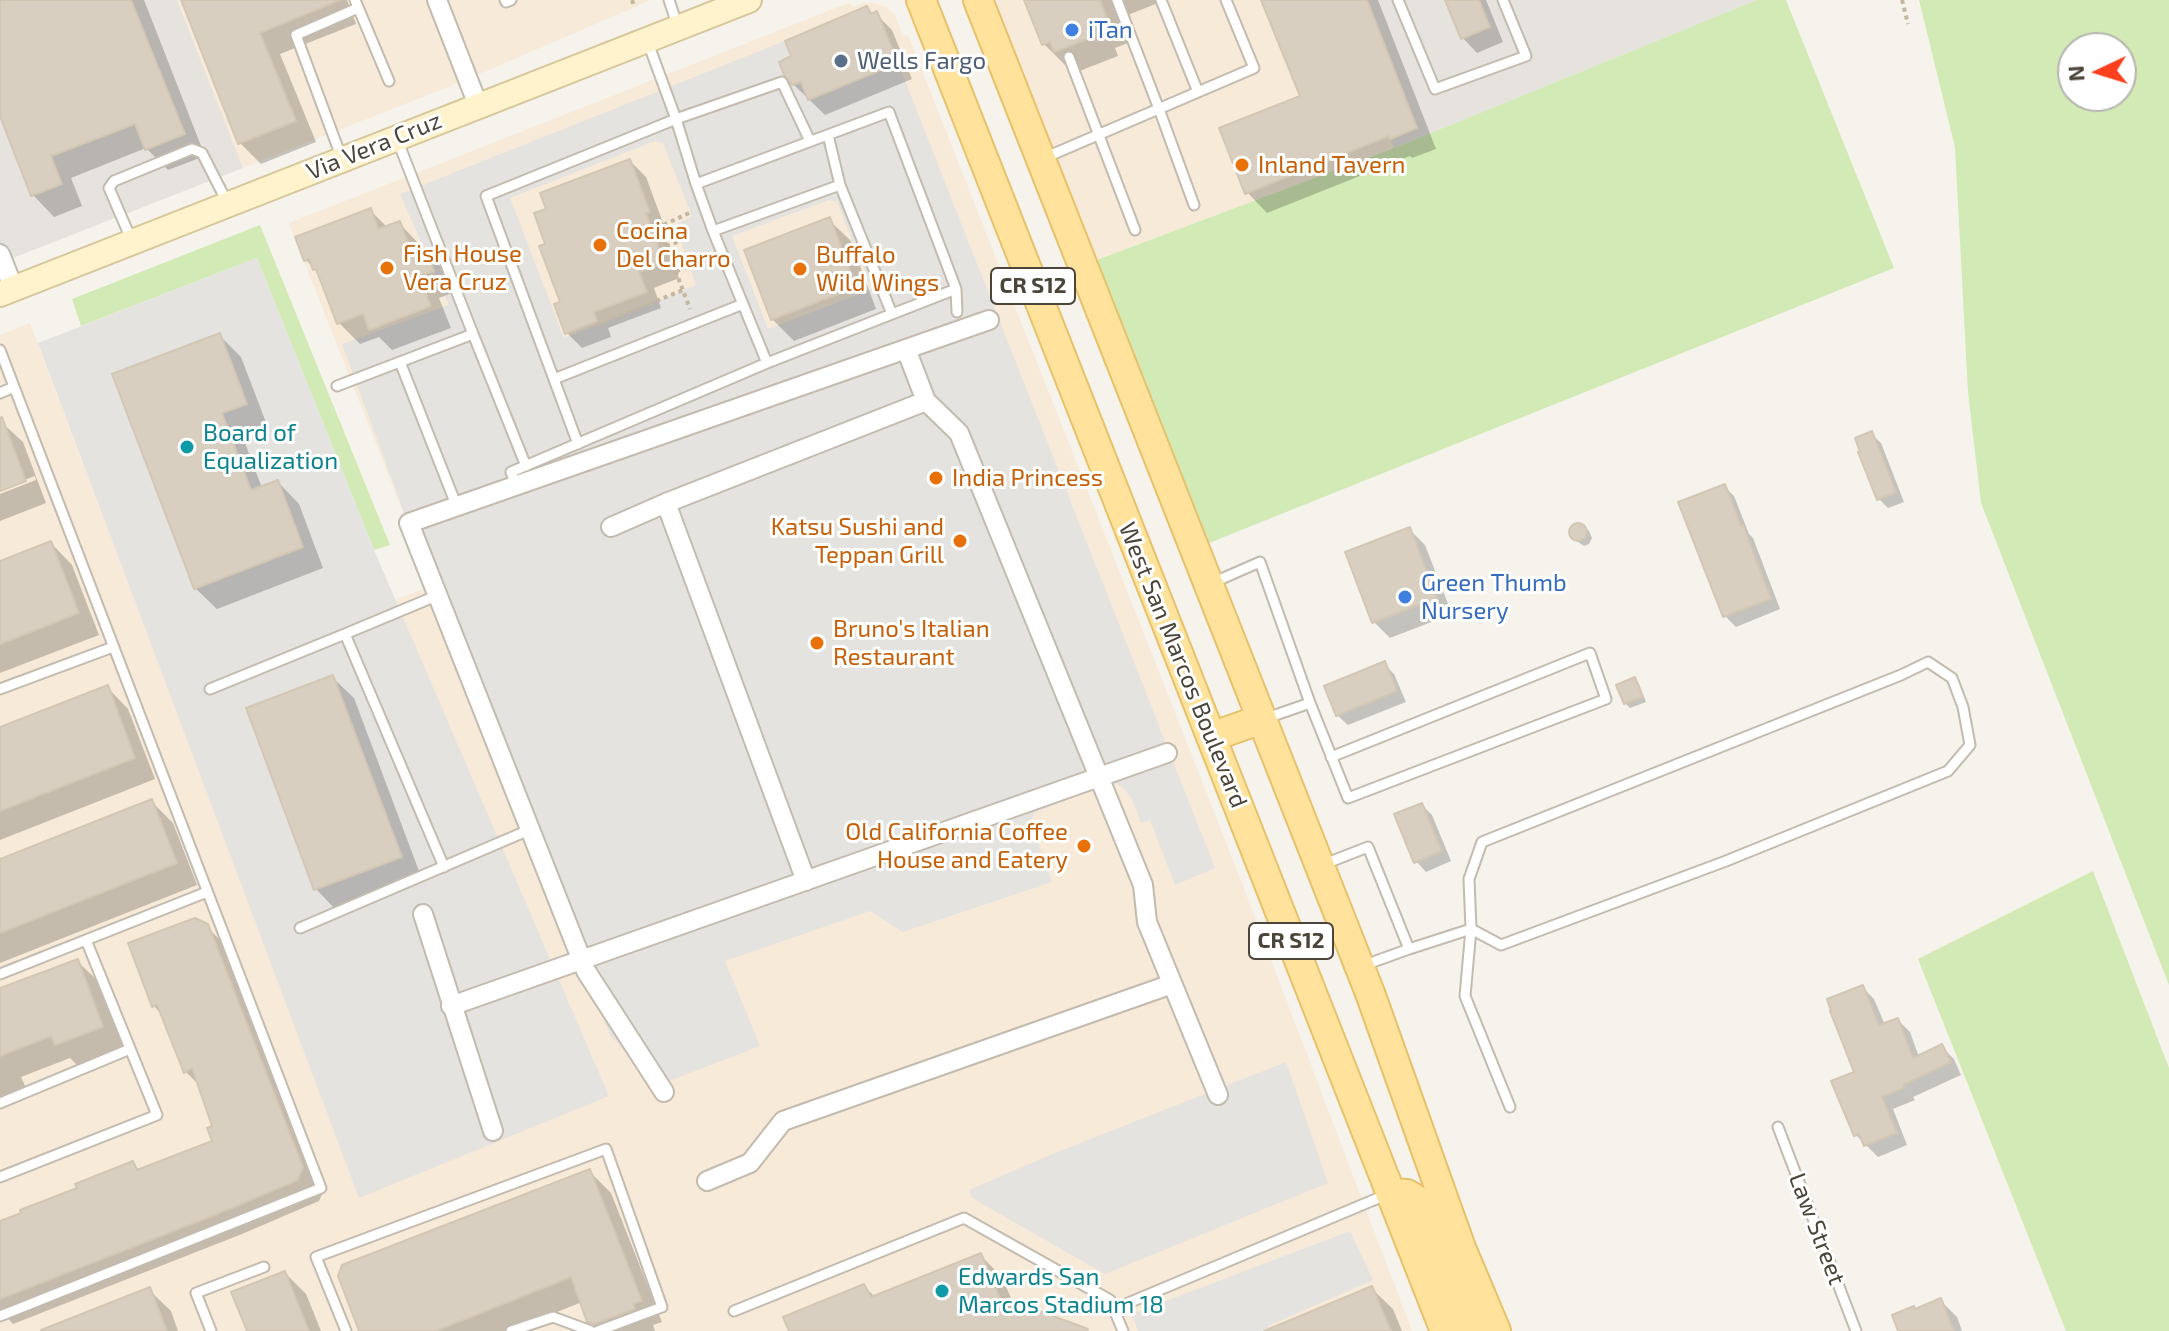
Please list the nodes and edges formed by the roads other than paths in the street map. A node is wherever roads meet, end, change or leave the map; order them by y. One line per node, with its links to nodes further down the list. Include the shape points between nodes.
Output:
1 (437, 0): 17 (street)
2 (669, 0): 12 (lane)
3 (749, 0): 12 (main road, Via Vera Cruz)
4 (921, 0): 64 (main road, West San Marcos Boulevard / CR S12)
5 (978, 0): 25 (main road, CR S12)
6 (1117, 0): 18 (lane)
7 (1161, 0): 16 (lane)
8 (1226, 0): 16 (lane, via 1254,68)
9 (1398, 0): 10 (lane, via 1435,89 1526,56)
10 (1503, 0)
11 (357, 4): 15 (lane); 24 (lane, via 296,35)
12 (679, 27): 13 (main road, Via Vera Cruz)
13 (647, 40): 17 (main road, Via Vera Cruz); 19 (lane)
14 (1069, 57): 20 (lane)
15 (389, 81)
16 (1198, 92): 18 (lane)
17 (478, 105): 22 (main road, Via Vera Cruz)
18 (1159, 109): 20 (lane); 29 (lane)
19 (676, 119): 23 (lane, via 782,82); 26 (lane); 45 (lane, via 486,196)
20 (1100, 134): 25 (lane); 30 (lane)
21 (828, 135): 23 (lane); 27 (lane); 34 (lane, via 889,112)
22 (397, 137): 24 (main road, Via Vera Cruz); 40 (lane)
23 (810, 141): 26 (lane)
24 (342, 159): 28 (main road, Via Vera Cruz)
25 (1041, 159): 56 (main road, CR S12)
26 (696, 184): 31 (lane)
27 (840, 185): 31 (lane); 38 (lane)
28 (228, 204): 32 (main road, Via Vera Cruz); 32 (lane, via 202,153 192,149 114,181 109,188)
29 (1194, 205)
30 (1135, 230)
31 (713, 231): 36 (lane)
32 (132, 242): 35 (main road, Via Vera Cruz)
33 (0, 254): 35 (street)
34 (956, 289): 37 (lane); 38 (lane)
35 (7, 292)
36 (743, 304): 44 (lane); 45 (lane)
37 (957, 312)
38 (892, 314): 44 (lane)
39 (989, 320): 41 (street)
40 (473, 334): 43 (lane); 51 (lane)
41 (906, 349): 49 (street); 52 (street)
42 (0, 350): 47 (lane)
43 (400, 362): 46 (lane); 54 (lane)
44 (767, 363): 50 (lane)
45 (554, 379): 50 (lane)
46 (337, 386)
47 (14, 387): 48 (lane); 59 (lane)
48 (0, 393)
49 (926, 401): 53 (street); 67 (street, via 959,433)
50 (578, 444): 51 (lane)
51 (526, 466): 52 (lane, via 511,472)
52 (516, 486): 54 (street)
53 (666, 503): 55 (street); 71 (street)
54 (457, 507): 57 (street, via 409,523)
55 (611, 527)
56 (1209, 584): 62 (lane, via 1260,562); 63 (main road, CR S12)
57 (436, 596): 58 (lane); 68 (street)
58 (345, 634): 61 (lane); 70 (lane)
59 (113, 647): 60 (lane); 72 (lane)
60 (0, 689)
61 (210, 689)
62 (1310, 703): 63 (lane); 66 (lane)
63 (1262, 719): 64 (main road); 69 (main road, CR S12)
64 (1211, 737): 92 (main road, West San Marcos Boulevard / CR S12)
65 (1167, 753): 67 (street)
66 (1331, 757): 66 (lane, via 1348,798 1606,699 1590,653)
67 (1099, 777): 71 (street); 81 (street, via 1143,885 1147,922)
68 (529, 830): 70 (lane); 78 (street)
69 (1320, 866): 77 (lane, via 1368,847); 79 (main road, CR S12)
70 (444, 867): 74 (lane)
71 (806, 881): 78 (street)
72 (207, 892): 76 (lane); 96 (lane, via 321,1188)
73 (423, 914): 82 (street)
74 (300, 928)
75 (1471, 929): 75 (lane, via 1501,945 1948,771 1970,745 1952,678 1928,662 1482,842 1469,879); 77 (lane); 87 (lane, via 1465,996)
76 (86, 940): 80 (lane); 83 (lane)
77 (1409, 949): 79 (lane)
78 (581, 960): 82 (street); 84 (street)
79 (1359, 967): 105 (main road, CR S12)
80 (0, 974)
81 (1172, 984): 85 (street); 91 (street, via 783,1121 750,1163)
82 (451, 1006): 89 (street)
83 (130, 1049): 86 (lane); 90 (lane, via 157,1115)
84 (664, 1092)
85 (1218, 1095)
86 (0, 1103)
87 (1510, 1107)
88 (1778, 1127): 106 (lane, Law Street)
89 (493, 1131)
90 (0, 1177)
91 (707, 1181)
92 (1390, 1193): 94 (lane); 103 (main road, West San Marcos Boulevard / CR S12); 104 (main road, via 1419,1201)
93 (264, 1267): 97 (lane, via 196,1293)
94 (1114, 1309): 95 (lane, via 1110,1300 964,1218); 102 (lane)
95 (734, 1311)
96 (0, 1316)
97 (211, 1331)
98 (346, 1331): 101 (lane, via 316,1257 606,1149 662,1307)
99 (511, 1331): 100 (lane, via 553,1317)
100 (591, 1331)
101 (598, 1331)
102 (1123, 1331)
103 (1445, 1331)
104 (1471, 1331)
105 (1496, 1331)
106 (1856, 1331)

